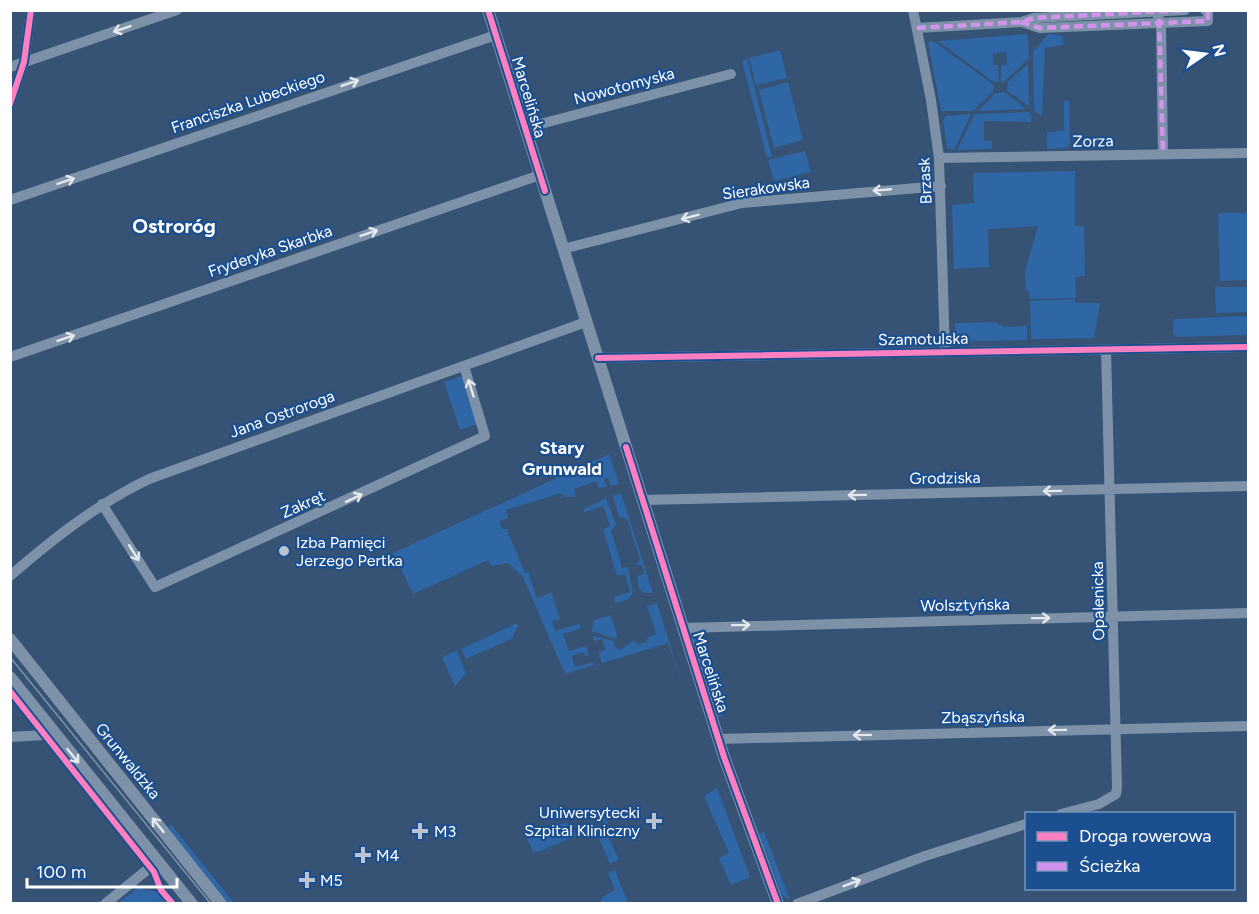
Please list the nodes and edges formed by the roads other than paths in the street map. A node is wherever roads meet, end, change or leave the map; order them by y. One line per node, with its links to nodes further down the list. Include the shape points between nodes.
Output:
1 (31, 10): 12 (street)
2 (177, 10): 12 (street, one-way to 12)
3 (488, 10): 11 (street, Marcelińska)
4 (913, 10): 10 (street, Brzask)
5 (1185, 10): 7 (street)
6 (1205, 10): 9 (street, via 1208,21)
7 (1156, 12): 8 (street, via 1034,18); 9 (street)
8 (1021, 22): 9 (street, via 1040,28); 10 (street)
9 (1161, 23): 18 (street)
10 (917, 28): 19 (street, Brzask)
11 (496, 35): 16 (street, Marcelińska); 22 (street, Franciszka Lubeckiego, one-way to 11)
12 (24, 62): 13 (street); 15 (street)
13 (10, 67)
14 (731, 74): 16 (street, Nowotomyska)
15 (10, 104)
16 (525, 128): 20 (street, Marcelińska)
17 (1248, 153): 18 (street, Zorza)
18 (1163, 154): 19 (street, Zorza)
19 (939, 158): 21 (street, Brzask)
20 (540, 175): 23 (street, Marcelińska); 28 (street, Fryderyka Skarbka, one-way to 20)
21 (941, 186): 23 (street, Sierakowska, one-way to 23, via 742,203); 27 (street, Brzask)
22 (10, 200)
23 (563, 249): 24 (street, Marcelińska)
24 (586, 322): 29 (street, Marcelińska); 30 (street, Jana Ostroroga)
25 (1248, 347): 26 (street, Szamotulska)
26 (1106, 350): 27 (street, Szamotulska); 32 (street, Opalenicka)
27 (945, 352): 29 (street, Szamotulska)
28 (10, 357)
29 (598, 358): 33 (street, Marcelińska)
30 (464, 366): 34 (street, Jana Ostroroga, via 149,478); 34 (street, Zakręt, one-way to 30, via 155,587 485,436)
31 (1248, 486): 32 (street, Grodziska)
32 (1111, 490): 33 (street, Grodziska, one-way to 33); 37 (street, Opalenicka)
33 (643, 500): 38 (street, Marcelińska)
34 (102, 504): 35 (street, Jana Ostroroga)
35 (10, 576)
36 (1248, 613): 37 (street, Wolsztyńska)
37 (1113, 617): 38 (street, Wolsztyńska, one-way to 37); 44 (street, Opalenicka)
38 (683, 628): 46 (street, Marcelińska)
39 (10, 639): 40 (street, Grunwaldzka)
40 (29, 665): 41 (street); 52 (street, Grunwaldzka, one-way to 40)
41 (11, 678): 43 (street)
42 (1248, 726): 44 (street, Zbąszyńska)
43 (52, 729): 45 (street, via 44,735); 49 (street, one-way to 49)
44 (1115, 729): 46 (street, Zbąszyńska, one-way to 46); 47 (street, Opalenicka, via 1116,794 1100,804)
45 (10, 737)
46 (718, 739): 53 (street, Marcelińska)
47 (1065, 812)
48 (1025, 824): 54 (street, one-way to 48)
49 (158, 861): 50 (street); 51 (street)
50 (105, 903)
51 (192, 903)
52 (221, 903)
53 (778, 903)
54 (797, 903)

